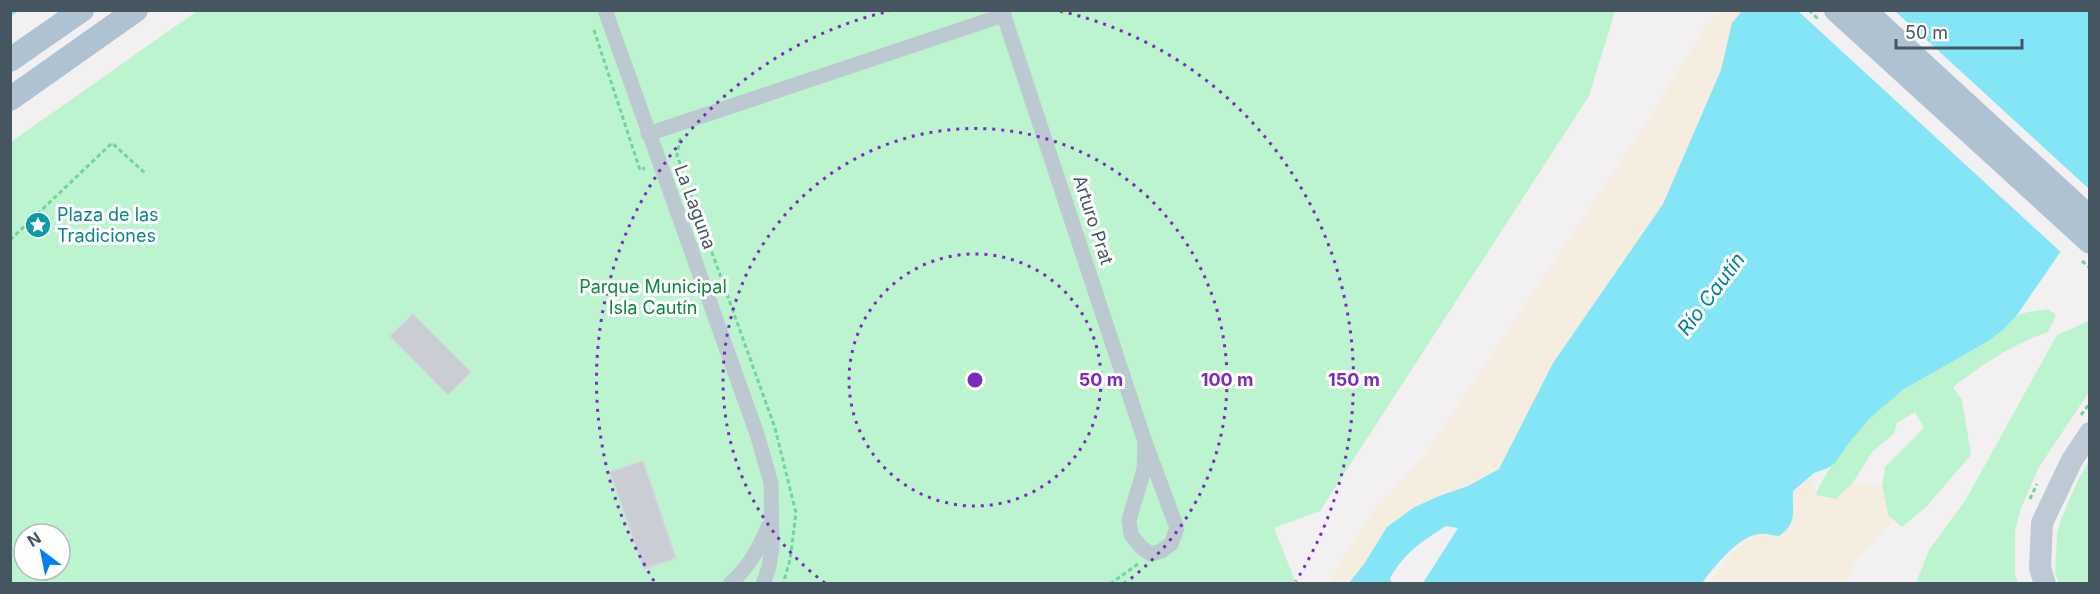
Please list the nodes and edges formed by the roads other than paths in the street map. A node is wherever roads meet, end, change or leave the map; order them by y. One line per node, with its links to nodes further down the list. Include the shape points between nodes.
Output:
1 (82, 10): 7 (main road)
2 (136, 10): 8 (main road)
3 (605, 10): 9 (street, La Laguna)
4 (1836, 10): 11 (main road)
5 (1864, 10): 10 (main road)
6 (1003, 13): 9 (street); 13 (street, Arturo Prat)
7 (10, 60)
8 (10, 99)
9 (648, 134): 14 (street, La Laguna, via 757,434 771,483)
10 (2090, 218)
11 (2090, 242)
12 (2090, 433): 17 (main road, via 2072,460 2042,523 2040,568)
13 (1145, 442): 13 (street, Arturo Prat, via 1177,528 1171,544 1151,554 1131,535 1129,520 1144,470)
14 (771, 522): 15 (street, La Laguna, via 758,552); 16 (street, La Laguna, via 772,547)
15 (730, 584)
16 (763, 584)
17 (2046, 584)

